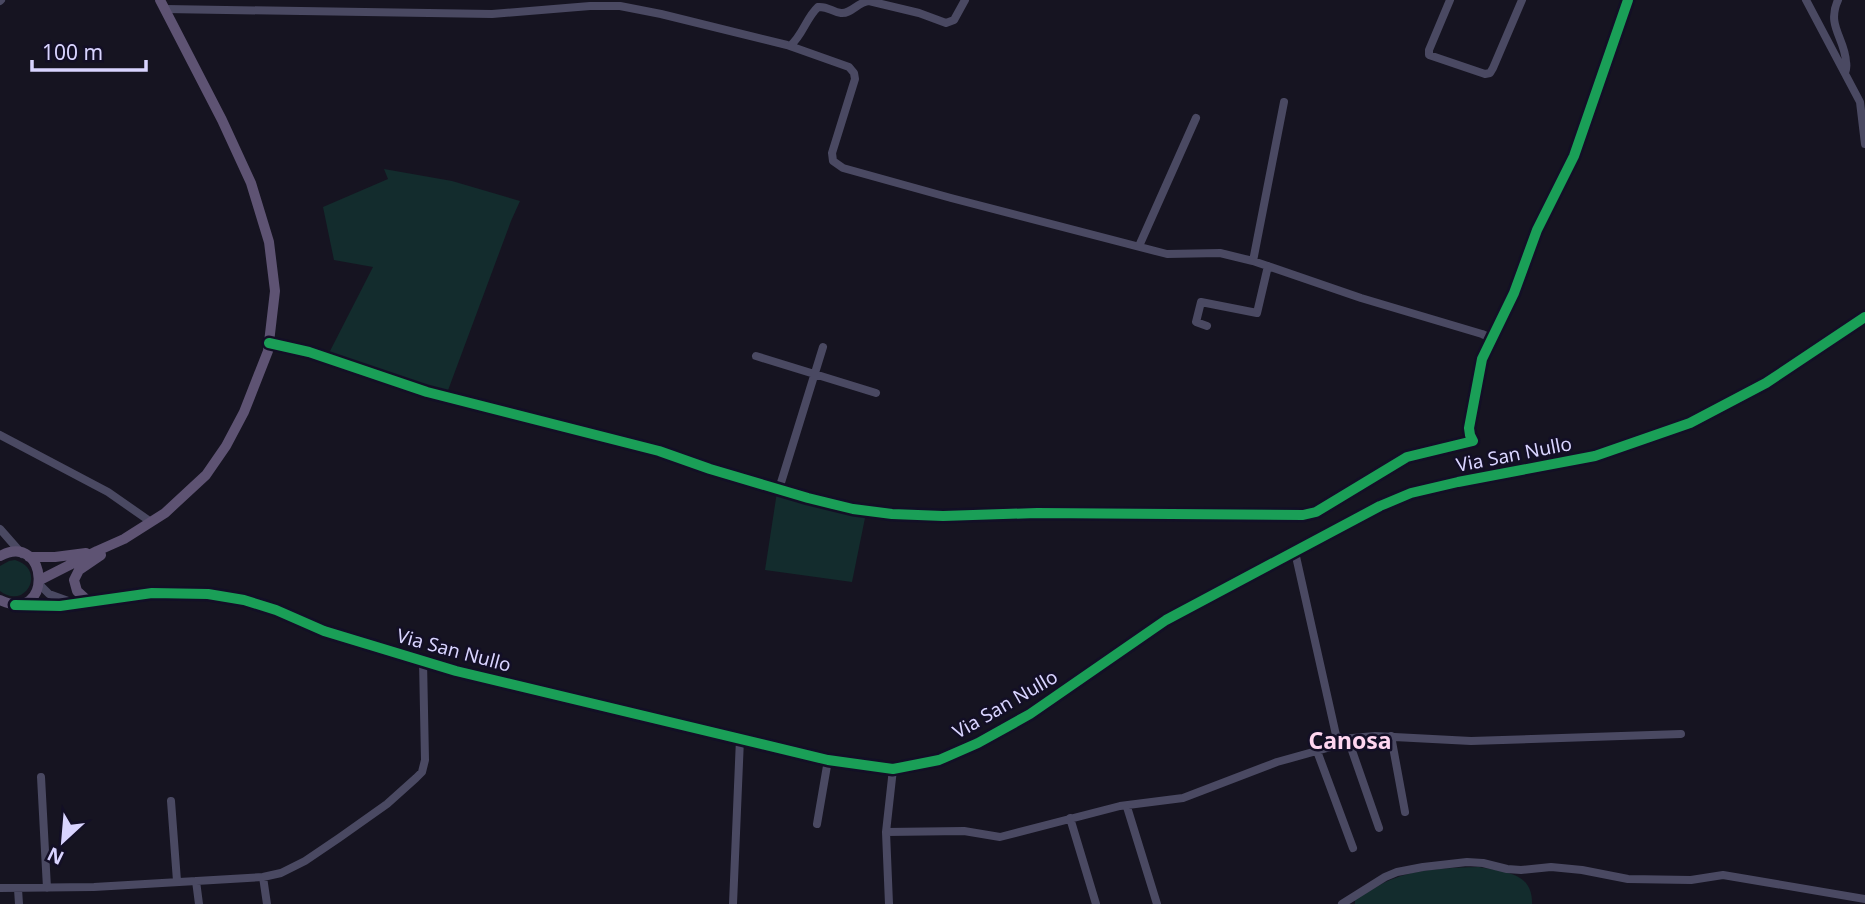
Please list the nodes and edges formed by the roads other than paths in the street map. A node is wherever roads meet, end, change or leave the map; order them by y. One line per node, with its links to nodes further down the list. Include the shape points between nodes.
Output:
1 (965, 0): 8 (street, via 954,20 946,23 869,1 843,13 818,7)
2 (1450, 0): 3 (street, via 1429,55 1485,74 1493,68)
3 (1522, 0)
4 (1628, 0): 18 (street, via 1574,156)
5 (1806, 0): 9 (street)
6 (1838, 0): 9 (street, via 1834,26 1846,61)
7 (163, 5): 8 (street, via 492,14 620,6); 19 (main road, via 251,183 269,242 275,291)
8 (790, 46): 13 (street, via 841,63 854,73 832,153 837,165)
9 (1845, 74): 12 (street, via 1860,102)
10 (1284, 102): 14 (street)
11 (1196, 118): 13 (street)
12 (1865, 144)
13 (1139, 246): 14 (street, via 1167,254 1220,253)
14 (1253, 261): 15 (street)
15 (1268, 266): 17 (street, via 1257,313 1200,302 1196,322); 18 (street)
16 (1865, 317): 30 (street, Via San Nullo, via 1766,383 1690,423 1595,456 1411,493)
17 (1207, 326)
18 (1491, 338): 25 (street, via 1469,428 1473,441 1407,457 1317,512 1303,515 914,515 853,509)
19 (269, 343): 25 (street, via 477,406 659,451); 26 (main road, via 244,412 226,446 205,475)
20 (823, 347): 22 (street)
21 (756, 356): 22 (street)
22 (814, 374): 23 (street); 25 (street)
23 (876, 393)
24 (0, 435): 26 (street, via 108,492)
25 (779, 489)
26 (151, 522): 28 (main road)
27 (0, 529): 31 (street)
28 (124, 539): 29 (main road); 34 (main road, via 79,570 74,585)
29 (97, 551): 31 (main road); 33 (main road)
30 (1295, 552): 41 (street, via 1336,735); 44 (street, Via San Nullo, via 1167,620 978,743 939,760)
31 (26, 555): 32 (main road); 33 (main road, via 38,569)
32 (0, 556)
33 (39, 582): 35 (main road, via 28,600); 36 (street, via 50,594)
34 (88, 601): 36 (street, Via San Nullo); 37 (street, Via San Nullo, via 152,593 244,600 324,631)
35 (6, 603): 36 (street, Via San Nullo)
36 (74, 603)
37 (423, 661): 40 (street, Via San Nullo); 54 (street, via 422,772 387,804 305,861)
38 (1681, 734): 39 (street, via 1471,741)
39 (1391, 736): 41 (street); 48 (street)
40 (740, 739): 43 (street, Via San Nullo); 64 (street)
41 (1348, 739): 42 (street); 51 (street)
42 (1317, 751): 47 (street, via 1182,798); 53 (street)
43 (828, 760): 44 (street, Via San Nullo); 50 (street)
44 (893, 769): 52 (street)
45 (41, 777): 58 (street)
46 (171, 801): 55 (street)
47 (1127, 807): 49 (street); 67 (street)
48 (1405, 812)
49 (1070, 818): 52 (street, via 1000,837 964,831); 66 (street)
50 (817, 824)
51 (1378, 828)
52 (886, 832): 65 (street)
53 (1353, 848)
54 (263, 877): 56 (street); 63 (street)
55 (177, 881): 56 (street); 58 (street)
56 (196, 881): 62 (street)
57 (0, 888): 59 (street)
58 (47, 888): 59 (street)
59 (18, 889): 61 (street)
60 (1865, 900): 68 (street, via 1723,875 1641,880 1583,870 1521,870 1467,862 1397,872)
61 (19, 904)
62 (199, 904)
63 (267, 904)
64 (733, 904)
65 (889, 904)
66 (1096, 904)
67 (1157, 904)
68 (1342, 904)

